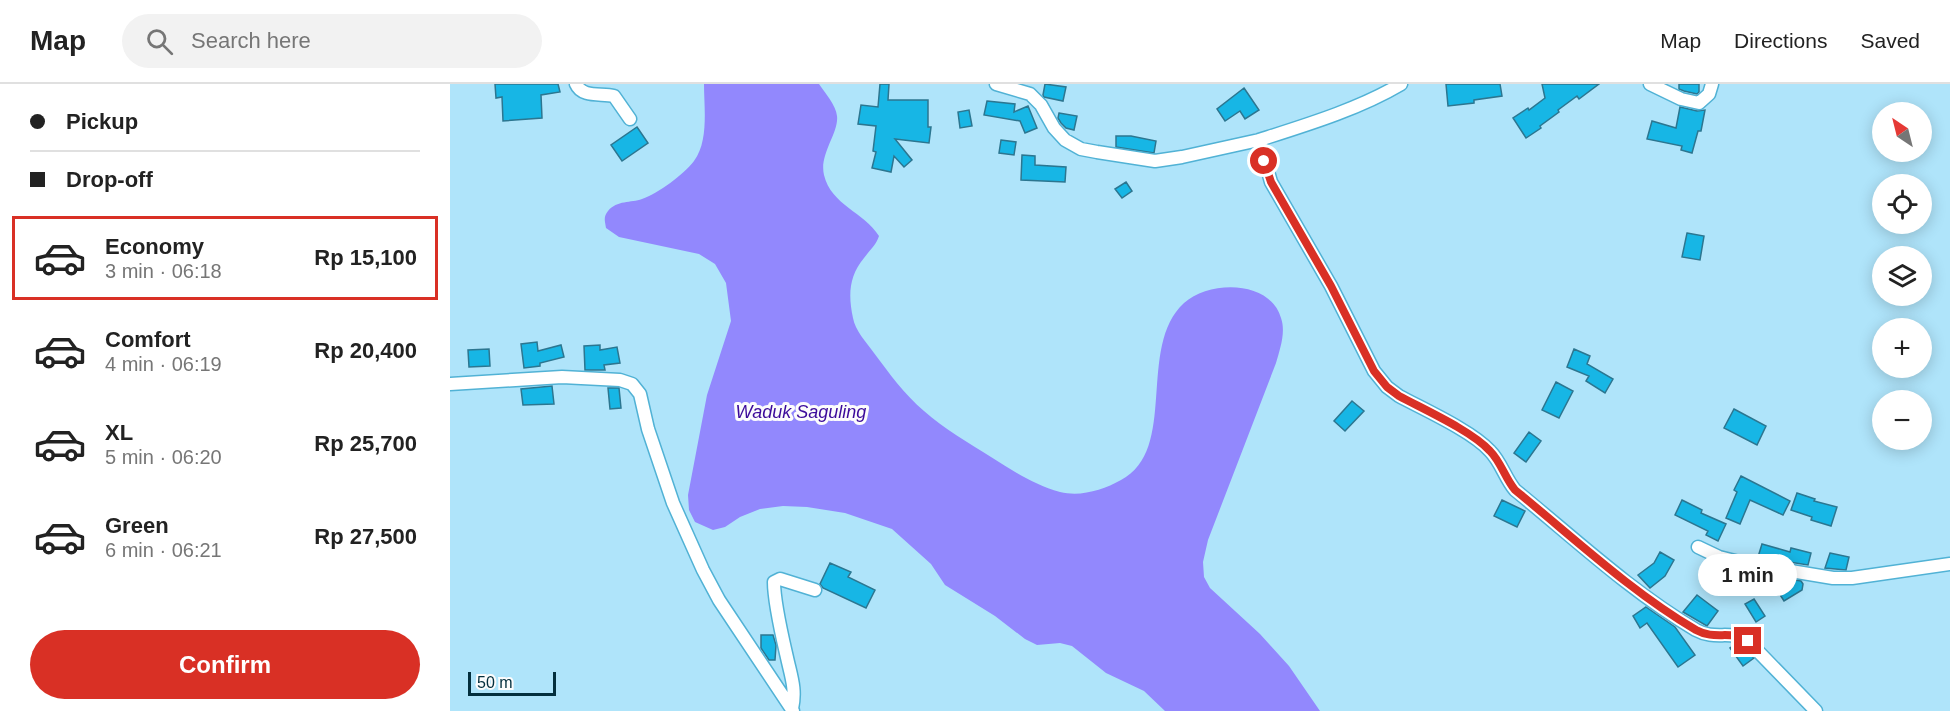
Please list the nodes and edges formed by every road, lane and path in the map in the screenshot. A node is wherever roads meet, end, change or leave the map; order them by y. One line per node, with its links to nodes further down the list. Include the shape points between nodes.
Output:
1 (576, 84): 6 (street, via 585,94 614,96)
2 (996, 84): 7 (street, via 1030,94 1065,140 1081,149 1155,160)
3 (1401, 84): 7 (street, via 1308,124)
4 (1650, 84): 5 (street, via 1699,103 1709,94)
5 (1712, 84)
6 (630, 119)
7 (1259, 140): 13 (street, via 1271,182 1374,371 1387,387 1479,440 1497,459 1515,490 1635,587 1703,633 1736,634 1748,641)
8 (450, 384): 12 (street, via 562,377 632,384 640,394 673,503 703,570)
9 (1698, 547): 10 (street, via 1743,563 1833,578)
10 (1950, 564)
11 (815, 590): 12 (street, via 780,579 774,582 794,685)
12 (793, 710)
13 (1816, 711)

